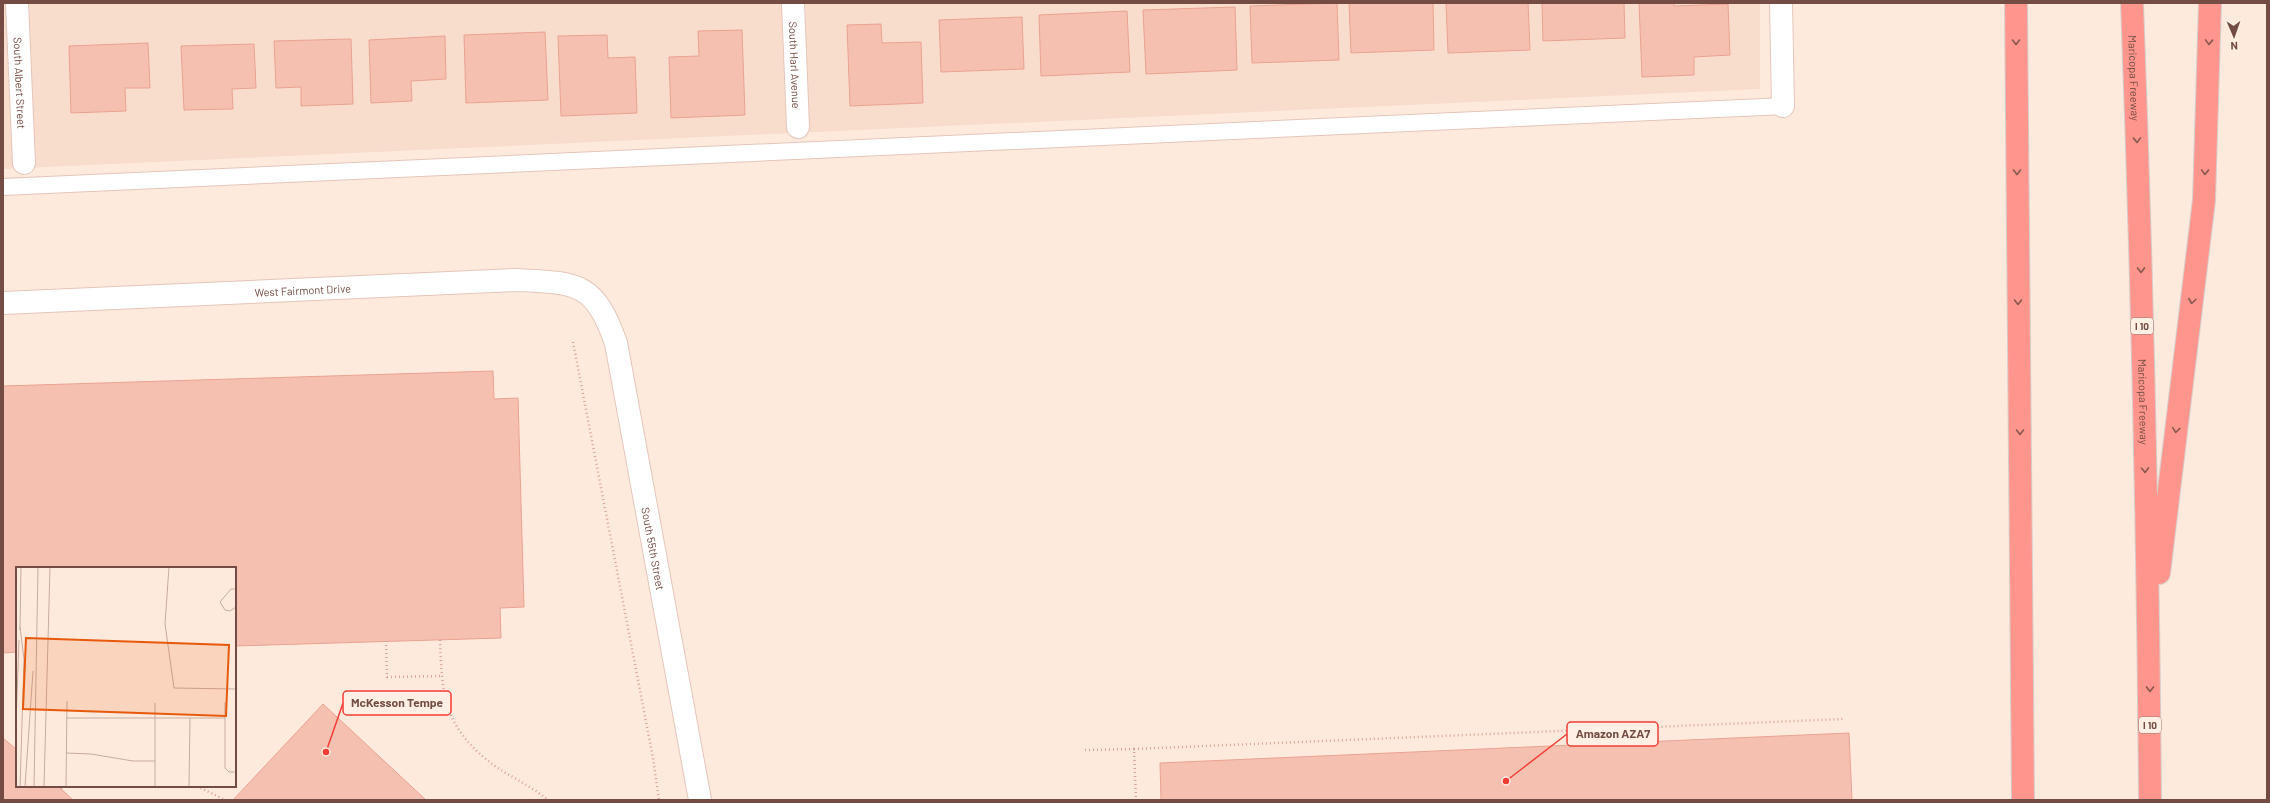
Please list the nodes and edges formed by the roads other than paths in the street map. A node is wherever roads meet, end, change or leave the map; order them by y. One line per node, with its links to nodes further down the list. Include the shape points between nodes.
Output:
1 (17, 3): 9 (street, South Albert Street)
2 (793, 3): 8 (street, South Harl Avenue)
3 (1780, 3): 7 (street)
4 (2016, 3): 15 (highway, one-way to 15)
5 (2132, 3): 13 (highway, Maricopa Freeway / I 10, one-way to 13)
6 (2210, 3): 13 (highway, one-way to 13, via 2204,200)
7 (1783, 106): 10 (lane)
8 (798, 127)
9 (24, 163)
10 (3, 187)
11 (597, 301): 12 (street, West Fairmont Drive, via 577,286 550,281 516,280); 14 (street, South 55th Street, via 616,343)
12 (3, 302)
13 (2149, 650): 16 (highway, Maricopa Freeway / I 10, one-way to 16)
14 (700, 800)
15 (2023, 800)
16 (2150, 800)

